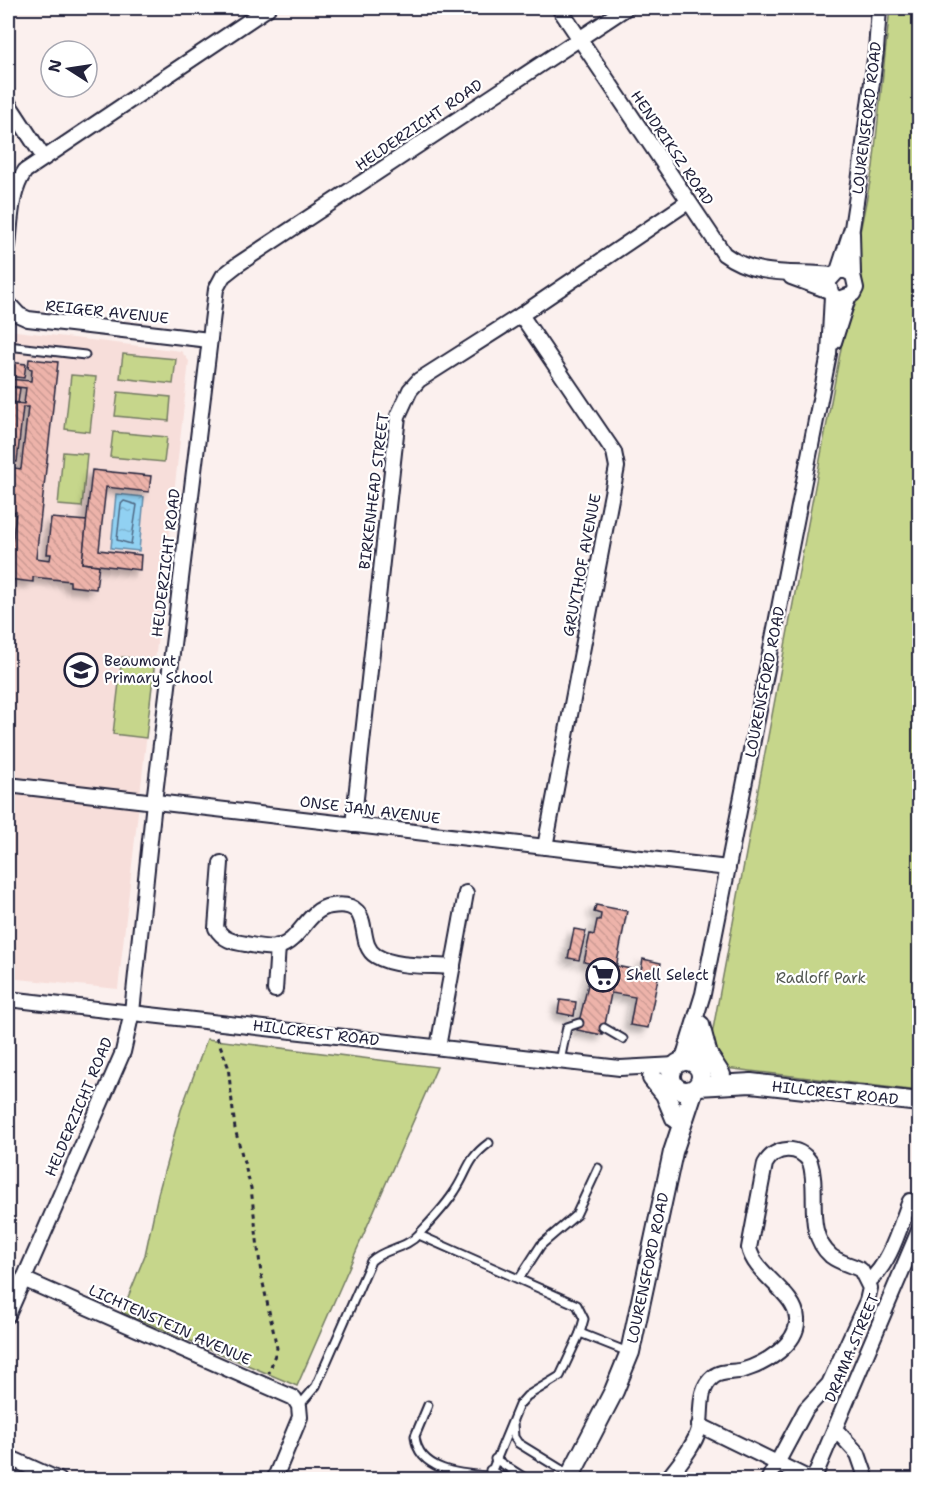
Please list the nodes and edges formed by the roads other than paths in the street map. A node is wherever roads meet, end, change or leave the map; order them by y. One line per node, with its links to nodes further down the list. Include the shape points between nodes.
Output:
1 (268, 8): 7 (street)
2 (559, 8): 5 (street, HENDRIKSZ ROAD)
3 (626, 8): 5 (street, HELDERZICHT ROAD)
4 (879, 8): 9 (street, LOURENSFORD ROAD)
5 (579, 38): 8 (street, HENDRIKSZ ROAD); 18 (street, HELDERZICHT ROAD, via 223,276 213,299)
6 (8, 104): 7 (street)
7 (44, 158): 10 (street, via 18,182)
8 (688, 202): 12 (street, HENDRIKSZ ROAD, via 718,246 734,261); 17 (street, BIRKENHEAD STREET)
9 (852, 228): 11 (street, LOURENSFORD ROAD); 13 (street, LOURENSFORD ROAD)
10 (8, 246)
11 (835, 273): 12 (street, HENDRIKSZ ROAD); 13 (street, via 846,271); 14 (street, via 828,282)
12 (783, 274): 14 (street, HENDRIKSZ ROAD)
13 (853, 275): 15 (street, via 856,288)
14 (830, 293): 15 (street, via 839,299); 20 (street, LOURENSFORD ROAD)
15 (848, 298): 20 (street, LOURENSFORD ROAD)
16 (8, 303): 18 (street, REIGER AVENUE, via 28,320)
17 (521, 315): 24 (street, BIRKENHEAD STREET, via 419,380 398,416); 25 (street, GRUYTHOF AVENUE, via 614,452 617,467)
18 (209, 340): 23 (street, HELDERZICHT ROAD)
19 (8, 346): 21 (lane)
20 (829, 354): 27 (street, LOURENSFORD ROAD)
21 (85, 355)
22 (8, 785): 23 (street, ONSE JAN AVENUE)
23 (154, 802): 24 (street, ONSE JAN AVENUE); 33 (street, HELDERZICHT ROAD)
24 (353, 825): 25 (street, ONSE JAN AVENUE)
25 (545, 847): 27 (street, ONSE JAN AVENUE)
26 (221, 862): 29 (street, via 215,914 219,934 236,943)
27 (728, 868): 34 (street, LOURENSFORD ROAD)
28 (466, 893): 30 (street)
29 (278, 946): 30 (street, via 322,908 338,905 352,908 363,918 369,949 374,955 390,961); 31 (street)
30 (453, 968): 38 (street)
31 (275, 990)
32 (8, 999): 33 (street, HILLCREST ROAD)
33 (132, 1012): 38 (street, HILLCREST ROAD); 55 (street, HELDERZICHT ROAD, via 123,1052)
34 (700, 1018): 41 (street, LOURENSFORD ROAD, via 692,1024); 42 (street, via 708,1055)
35 (579, 1023): 39 (lane, via 567,1027)
36 (604, 1028): 37 (lane)
37 (623, 1039)
38 (438, 1047): 39 (street, HILLCREST ROAD)
39 (560, 1061): 40 (street, HILLCREST ROAD)
40 (625, 1069): 41 (street, HILLCREST ROAD); 43 (street, HILLCREST ROAD)
41 (691, 1073): 42 (street, HILLCREST ROAD); 44 (street, HILLCREST ROAD); 45 (street, via 685,1092); 49 (street, LOURENSFORD ROAD)
42 (721, 1075): 44 (street, HILLCREST ROAD)
43 (652, 1078): 45 (street, HILLCREST ROAD); 47 (street, via 665,1094)
44 (751, 1083): 46 (street, HILLCREST ROAD)
45 (674, 1086): 47 (street, LOURENSFORD ROAD)
46 (920, 1102)
47 (675, 1118): 49 (street, LOURENSFORD ROAD)
48 (489, 1143): 53 (lane, via 472,1156 455,1191)
49 (673, 1152): 60 (street, LOURENSFORD ROAD)
50 (598, 1168): 56 (lane, via 576,1215 541,1245)
51 (910, 1202): 57 (street, via 886,1260)
52 (920, 1228): 54 (street, DRAMA STREET)
53 (419, 1235): 56 (lane); 62 (lane, via 371,1262 316,1386)
54 (914, 1255): 65 (street, DRAMA STREET)
55 (23, 1279): 58 (street, HELDERZICHT ROAD); 62 (street, LICHTENSTEIN AVENUE, via 290,1395)
56 (519, 1279): 59 (lane, via 577,1305 584,1319)
57 (869, 1281): 64 (street, via 861,1270 837,1260 826,1249 813,1218 811,1167 806,1158 782,1149 772,1154 765,1164 749,1248 754,1261 794,1307 797,1324 777,1353 744,1370 712,1377 701,1400); 68 (street, via 870,1294 835,1373 806,1409)
58 (8, 1315)
59 (580, 1333): 60 (lane); 63 (lane, via 560,1376 527,1396)
60 (630, 1353): 71 (street, LOURENSFORD ROAD)
61 (428, 1405): 69 (lane, via 415,1436 425,1458 454,1473)
62 (299, 1406): 73 (street, via 299,1422)
63 (513, 1418): 67 (lane); 71 (lane, via 518,1443)
64 (699, 1425): 68 (street); 75 (street, via 693,1442)
65 (836, 1430): 77 (street, DRAMA STREET); 78 (street, via 858,1454)
66 (8, 1457): 72 (street)
67 (495, 1459): 69 (lane); 70 (lane)
68 (777, 1462): 76 (street); 77 (street)
69 (489, 1475): 74 (lane)
70 (525, 1477)
71 (569, 1477)
72 (59, 1479)
73 (273, 1479)
74 (508, 1479)
75 (667, 1479)
76 (768, 1479)
77 (812, 1479)
78 (867, 1479)

